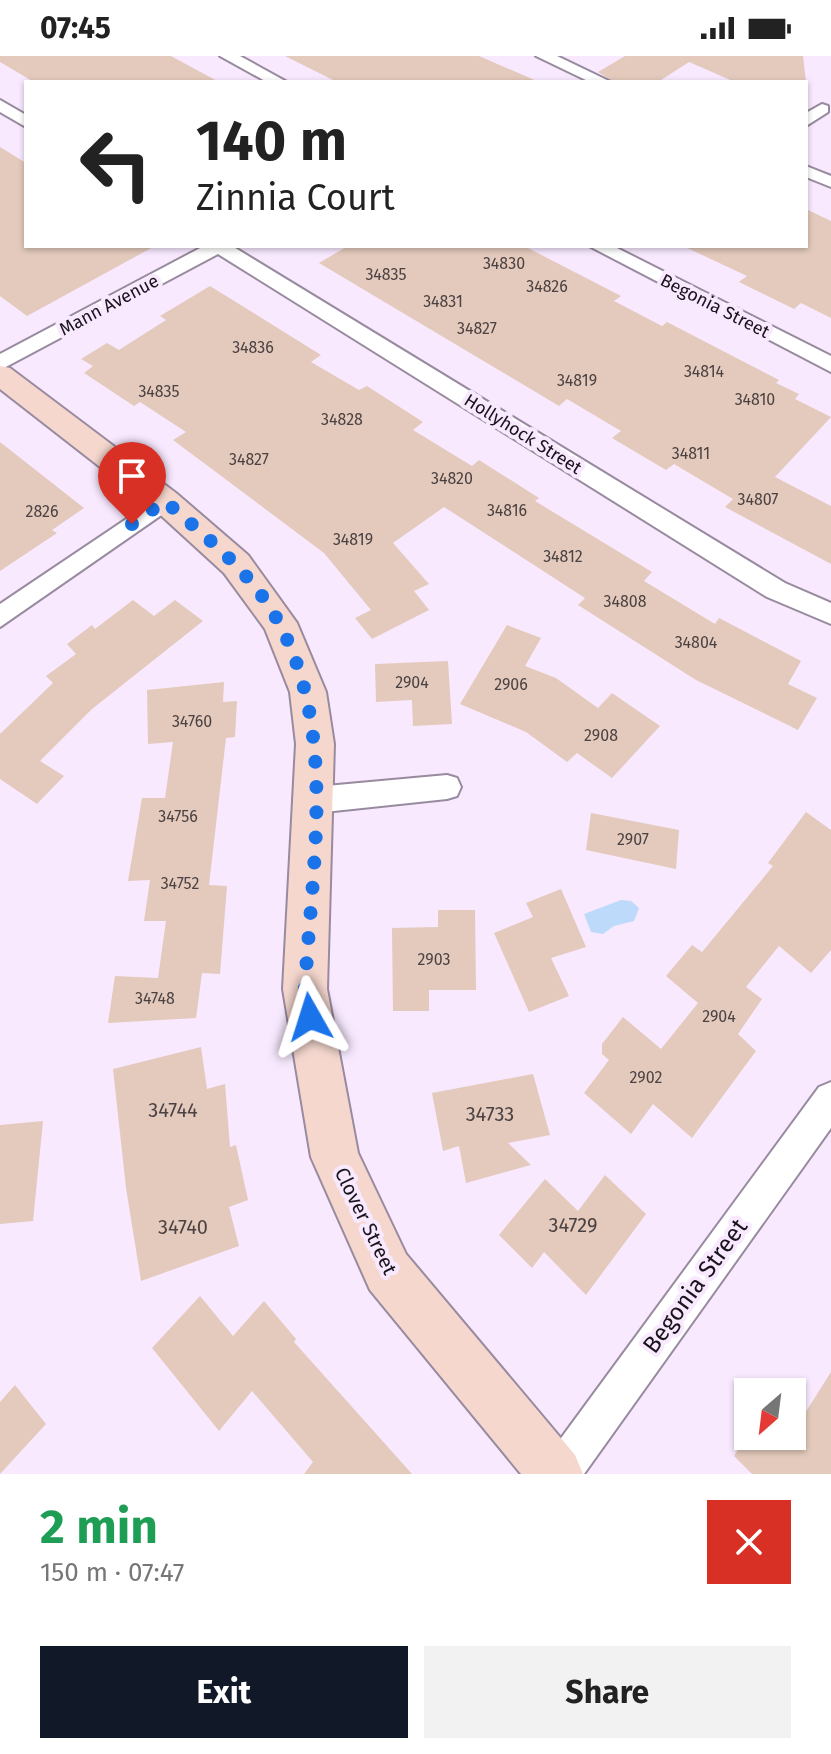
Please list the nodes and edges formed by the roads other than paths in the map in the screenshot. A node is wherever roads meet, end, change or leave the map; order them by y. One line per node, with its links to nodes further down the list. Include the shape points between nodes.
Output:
1 (228, 56): 3 (street)
2 (555, 58): 4 (street)
3 (275, 80)
4 (599, 80)
5 (0, 105): 8 (street)
6 (822, 109): 7 (street)
7 (808, 120)
8 (24, 121)
9 (808, 172): 10 (street)
10 (831, 182)
11 (214, 248): 14 (street, Mann Avenue)
12 (221, 248): 18 (street, Hollyhock Street, via 776,590)
13 (602, 248): 15 (street, Begonia Street)
14 (0, 363)
15 (831, 365)
16 (0, 375): 17 (street, Clover Street)
17 (165, 501): 19 (street); 21 (street, Clover Street, via 236,564 280,623 308,692)
18 (831, 614)
19 (0, 617)
20 (447, 787): 21 (street)
21 (315, 800): 23 (street, Clover Street, via 305,989 335,1157 388,1272)
22 (831, 1099): 23 (street, Begonia Street)
23 (558, 1474)

